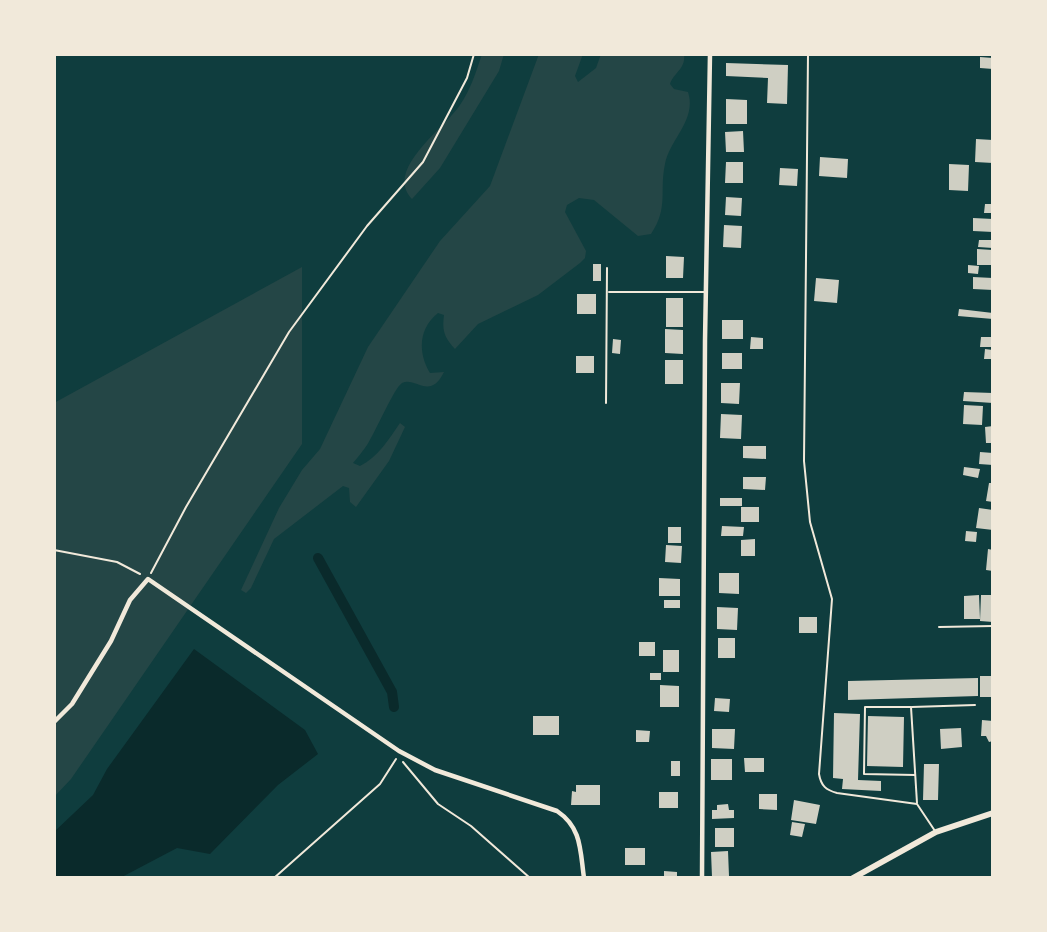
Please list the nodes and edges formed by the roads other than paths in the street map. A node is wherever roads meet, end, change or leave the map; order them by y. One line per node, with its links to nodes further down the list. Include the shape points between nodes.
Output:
1 (710, 54): 5 (street)
2 (808, 54): 13 (lane, via 804,461 810,522 832,599 819,774 827,790)
3 (607, 268): 4 (lane)
4 (607, 292): 5 (lane); 6 (lane)
5 (706, 292): 17 (street)
6 (606, 403)
7 (993, 626): 8 (lane)
8 (939, 627)
9 (975, 705): 10 (lane)
10 (911, 707): 12 (lane); 12 (lane, via 865,707 864,774)
11 (54, 722): 16 (street, via 72,704 111,642 130,600 148,579 399,751 435,770 569,819 578,834)
12 (915, 775): 13 (lane)
13 (917, 804): 15 (lane)
14 (993, 813): 15 (main road)
15 (936, 832): 18 (main road)
16 (584, 878)
17 (702, 878)
18 (853, 878)

